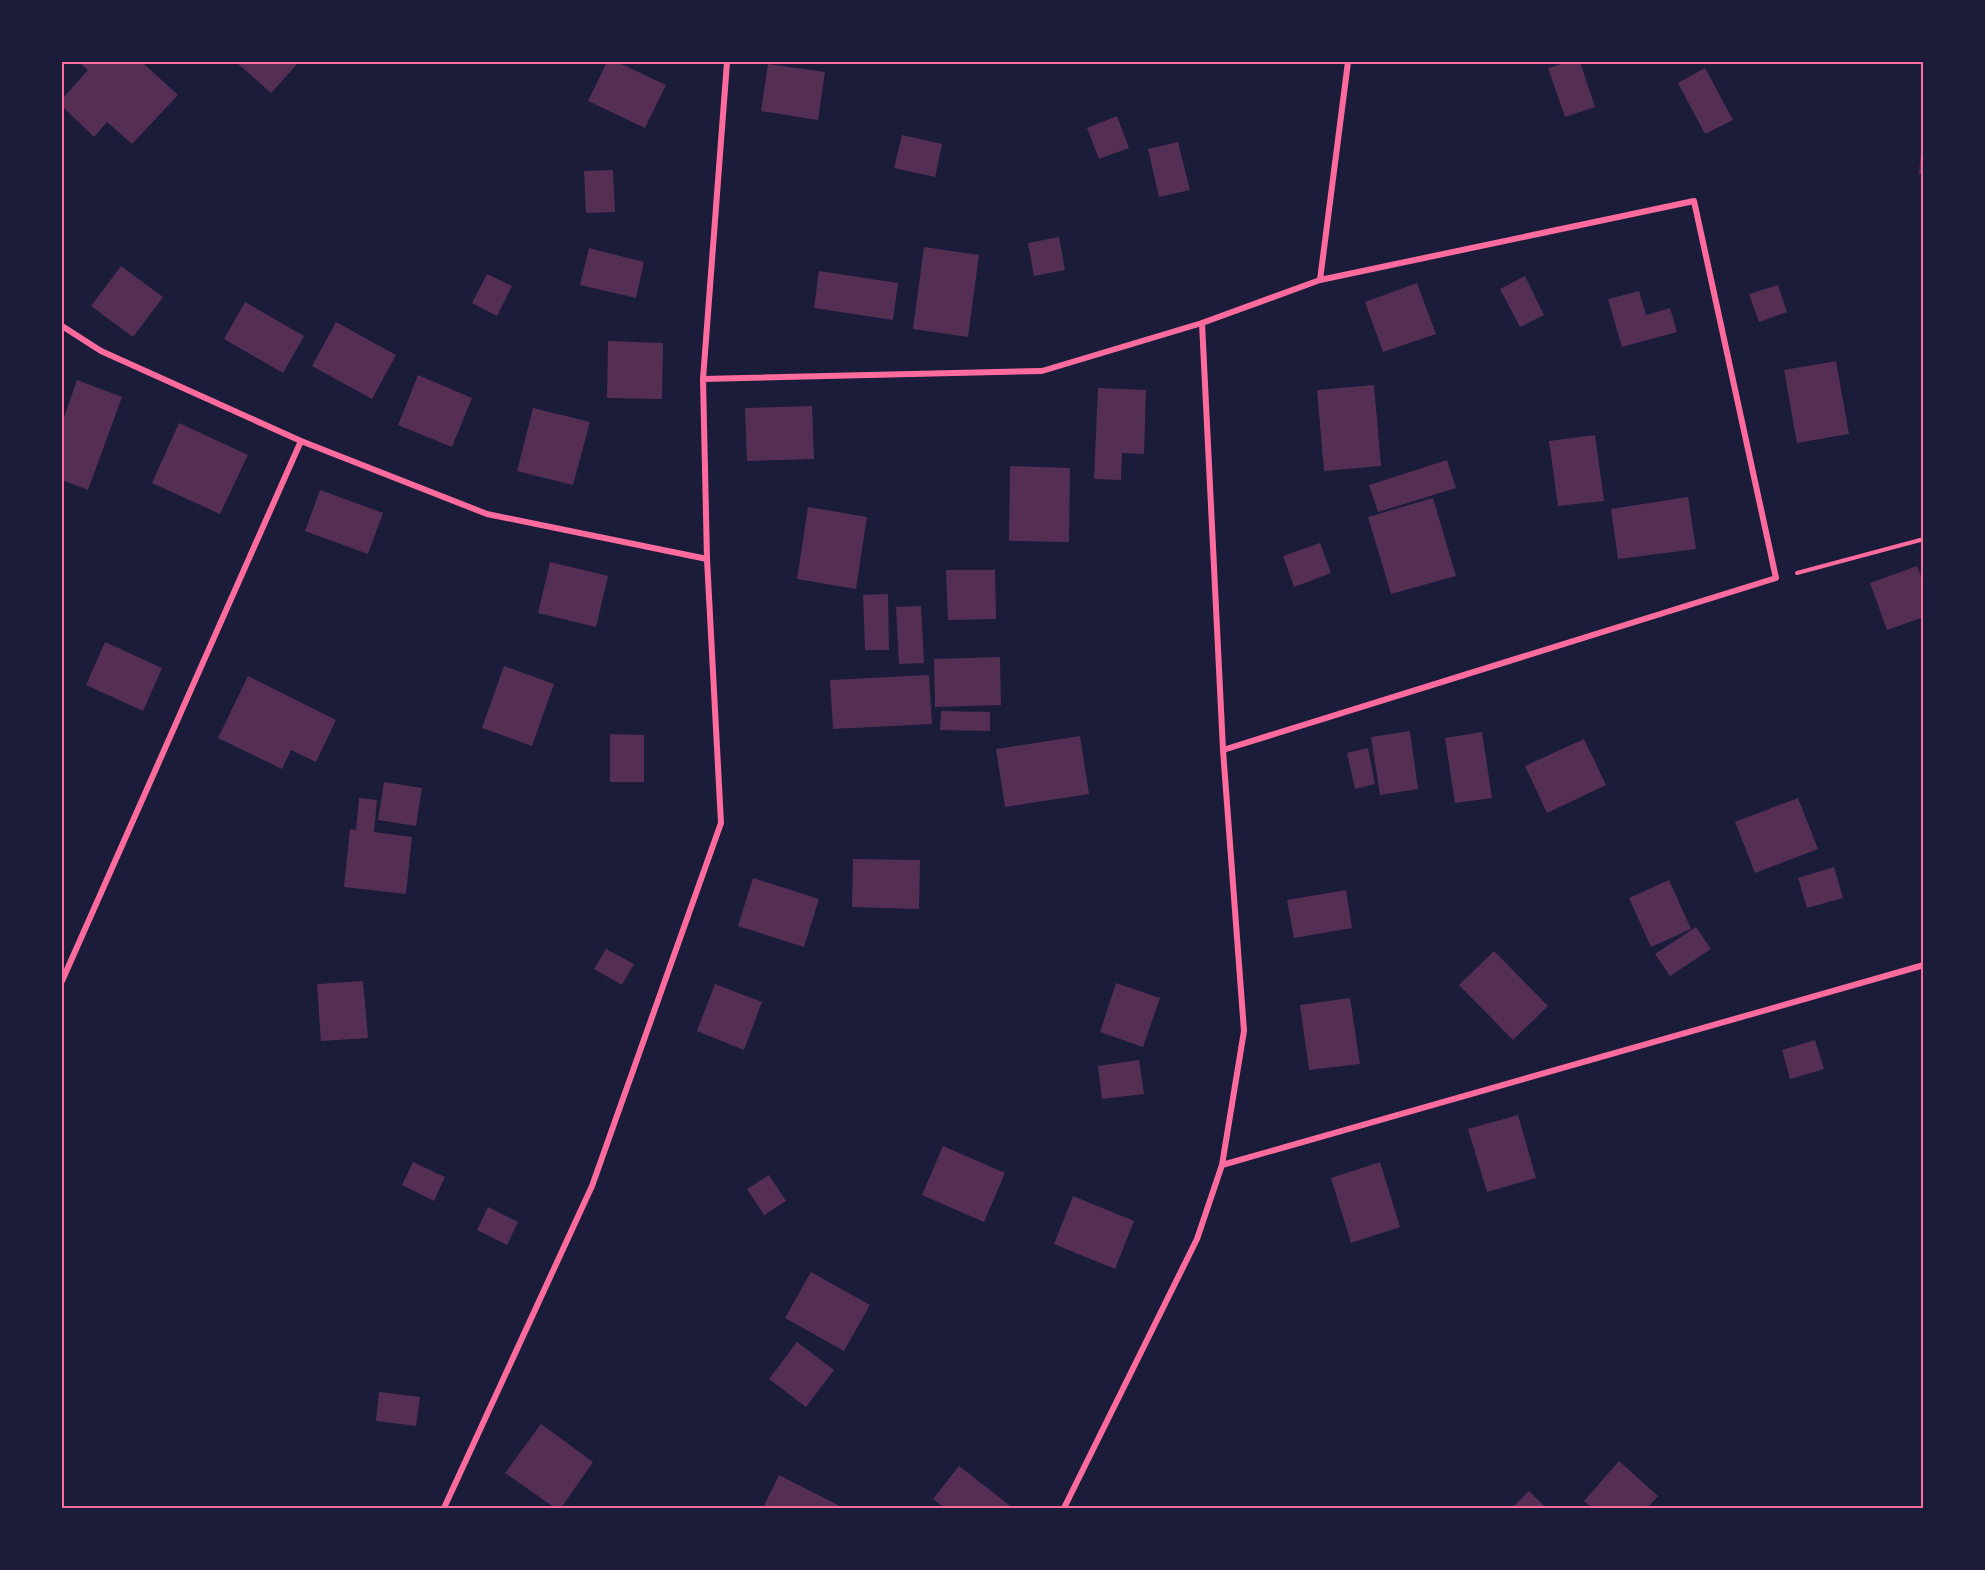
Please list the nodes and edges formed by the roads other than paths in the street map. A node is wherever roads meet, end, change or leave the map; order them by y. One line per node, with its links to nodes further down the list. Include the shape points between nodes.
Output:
1 (727, 62): 6 (street)
2 (1348, 62): 3 (street)
3 (1320, 280): 4 (street); 9 (street, via 1694,201 1776,578)
4 (1202, 323): 6 (street, via 1042,371); 9 (street)
5 (62, 326): 7 (street, via 101,351)
6 (703, 378): 8 (street)
7 (301, 441): 8 (street, via 487,514); 11 (street)
8 (706, 559): 13 (street, via 721,823 592,1186)
9 (1223, 750): 12 (street, via 1244,1031)
10 (1923, 965): 12 (street)
11 (62, 981)
12 (1222, 1165): 14 (street, via 1197,1239)
13 (444, 1509)
14 (1064, 1509)

